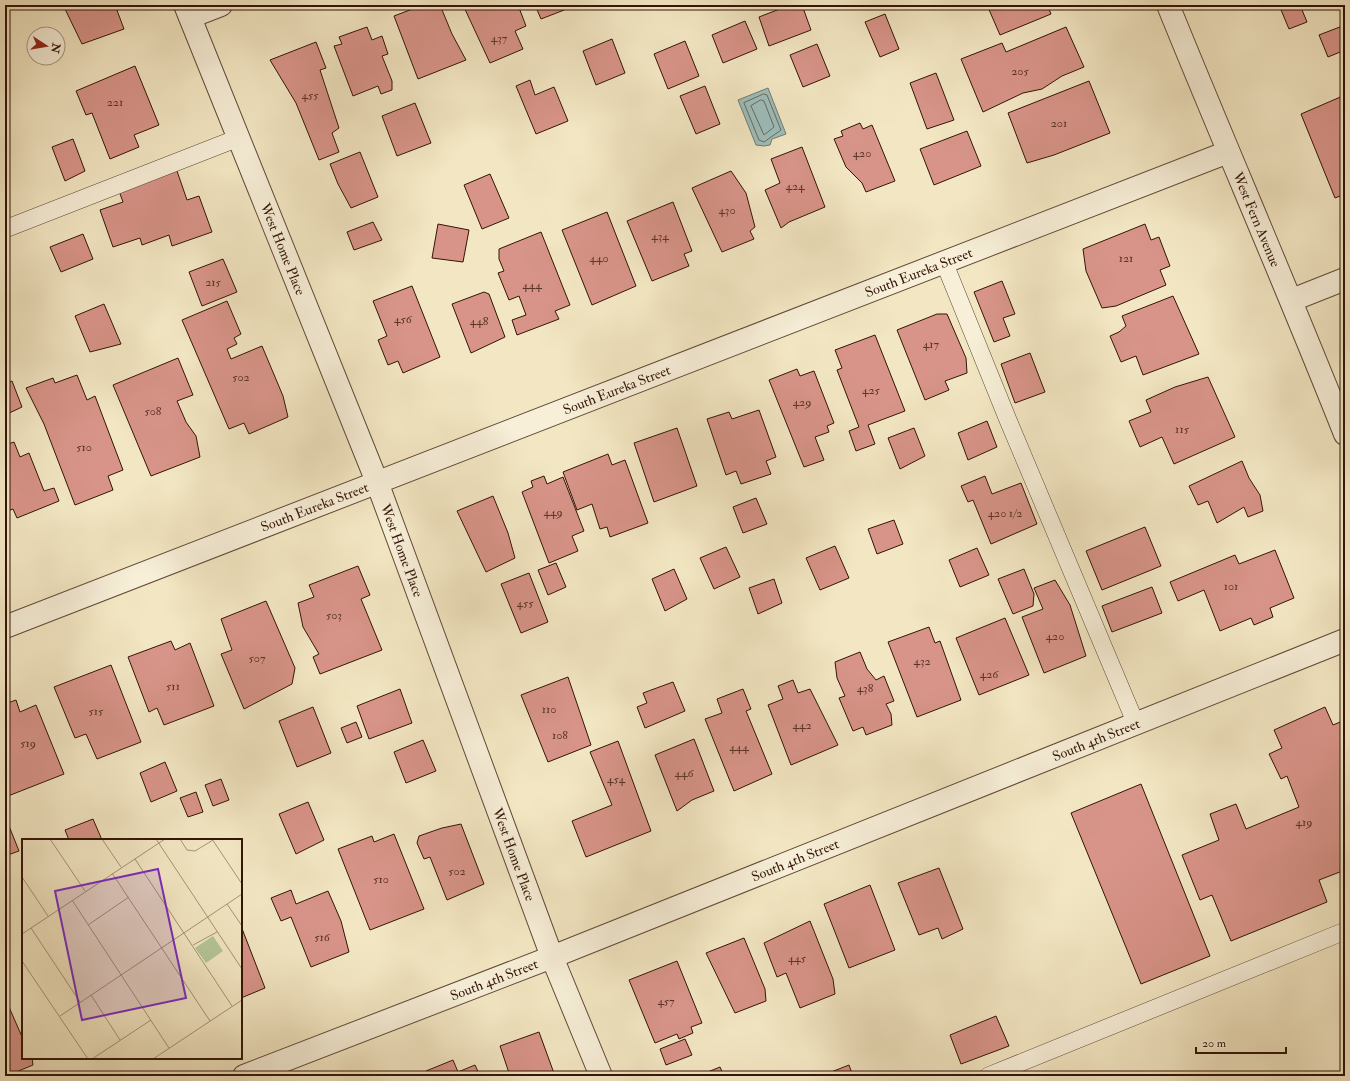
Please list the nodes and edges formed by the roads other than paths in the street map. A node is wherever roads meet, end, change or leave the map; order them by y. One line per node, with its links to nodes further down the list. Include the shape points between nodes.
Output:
1 (221, 5): 3 (street)
2 (1168, 5): 5 (street, West Fern Avenue)
3 (187, 11): 4 (street, West Home Place)
4 (238, 138): 6 (lane); 11 (street, West Home Place)
5 (1228, 152): 7 (street, South Eureka Street); 9 (street, West Fern Avenue)
6 (5, 229)
7 (944, 262): 11 (street, South Eureka Street); 14 (lane)
8 (1345, 279): 9 (street)
9 (1292, 300): 10 (street, West Fern Avenue)
10 (1345, 434)
11 (377, 482): 12 (street, South Eureka Street); 16 (street, West Home Place)
12 (5, 627)
13 (1345, 640): 14 (street, South 4th Street)
14 (1136, 724): 16 (street, South 4th Street)
15 (1345, 931): 19 (lane)
16 (552, 958): 17 (street, South 4th Street); 18 (street, West Home Place)
17 (244, 1076)
18 (601, 1076)
19 (988, 1076)

